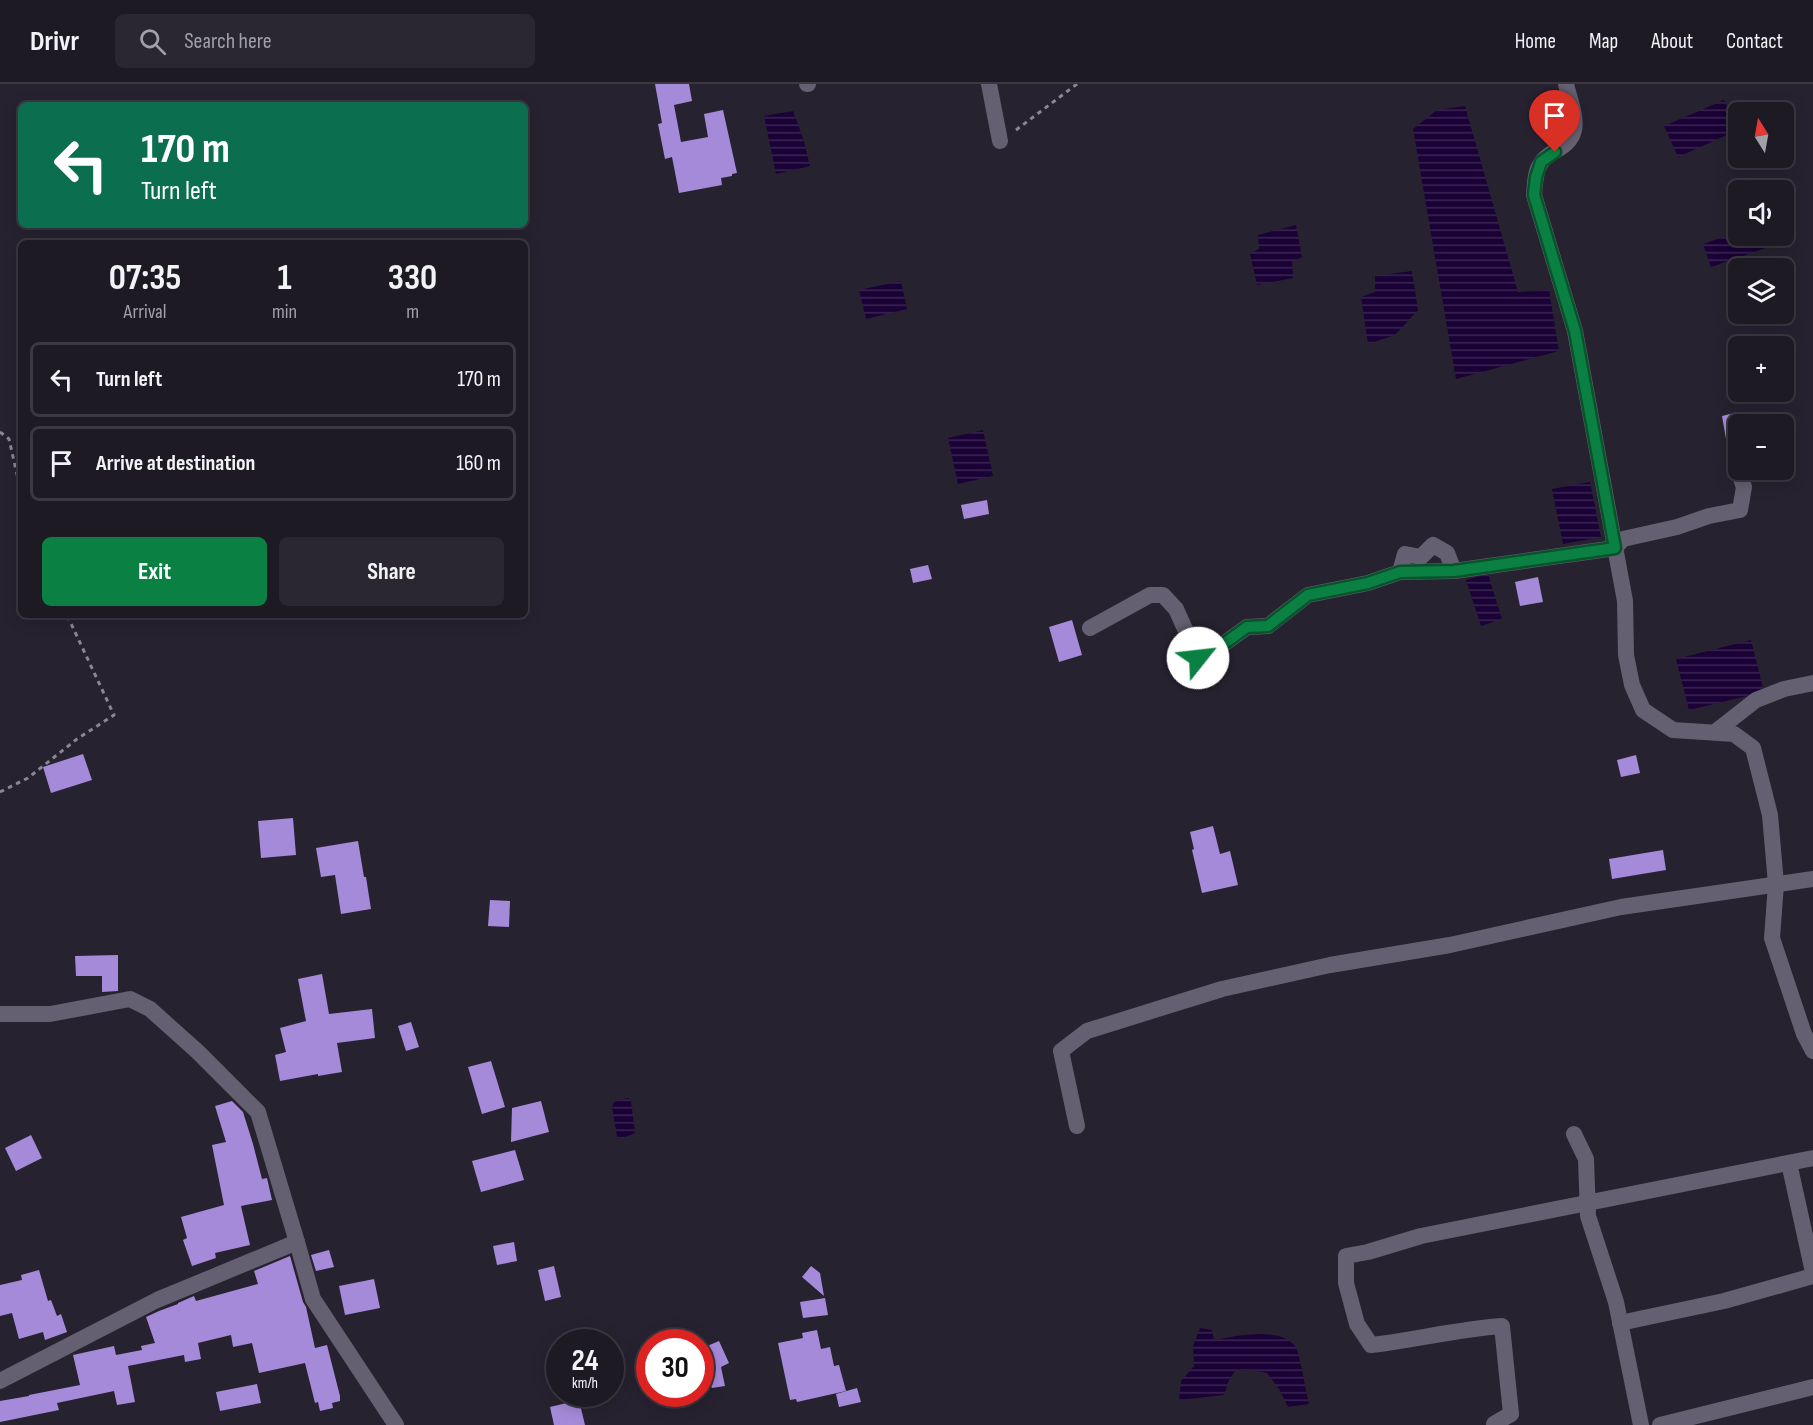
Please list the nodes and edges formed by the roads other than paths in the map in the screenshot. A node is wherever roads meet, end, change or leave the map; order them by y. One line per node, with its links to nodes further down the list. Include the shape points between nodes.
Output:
1 (989, 84): 3 (street)
2 (1566, 84): 5 (street, via 1574,129 1568,143 1541,162 1534,195 1575,331)
3 (1000, 141)
4 (1742, 480): 5 (street, via 1740,510 1623,539)
5 (1615, 548): 6 (street); 10 (street, via 1625,601 1626,655 1632,685 1643,710 1673,730)
6 (1454, 571): 7 (street); 7 (street, via 1447,553 1432,545 1421,557 1405,554)
7 (1400, 572): 8 (street, via 1308,595 1268,626 1247,627 1198,658 1176,609 1163,595 1150,595)
8 (1090, 628)
9 (1813, 683): 10 (street, via 1756,700)
10 (1715, 732): 12 (street, via 1734,735 1754,748 1770,814)
11 (1813, 879): 12 (street)
12 (1776, 884): 14 (street, via 1772,938); 15 (street, via 1621,907 1450,945 1330,965 1222,989 1087,1031 1061,1051)
13 (0, 1014): 20 (street, via 50,1014 130,999 150,1009 258,1112)
14 (1813, 1051)
15 (1077, 1126)
16 (1574, 1134): 19 (street, via 1586,1159)
17 (1813, 1158): 18 (street)
18 (1789, 1163): 19 (street); 21 (street)
19 (1587, 1204): 22 (street); 25 (street, via 1421,1236 1346,1256 1346,1283 1358,1324 1371,1345 1502,1326 1511,1414)
20 (297, 1242): 23 (street, via 157,1300); 26 (street, via 313,1299)
21 (1813, 1274): 22 (street, via 1724,1301)
22 (1620, 1323): 27 (street)
23 (0, 1381)
24 (1813, 1387): 28 (street)
25 (1496, 1424)
26 (396, 1425)
27 (1641, 1425)
28 (1660, 1425)

